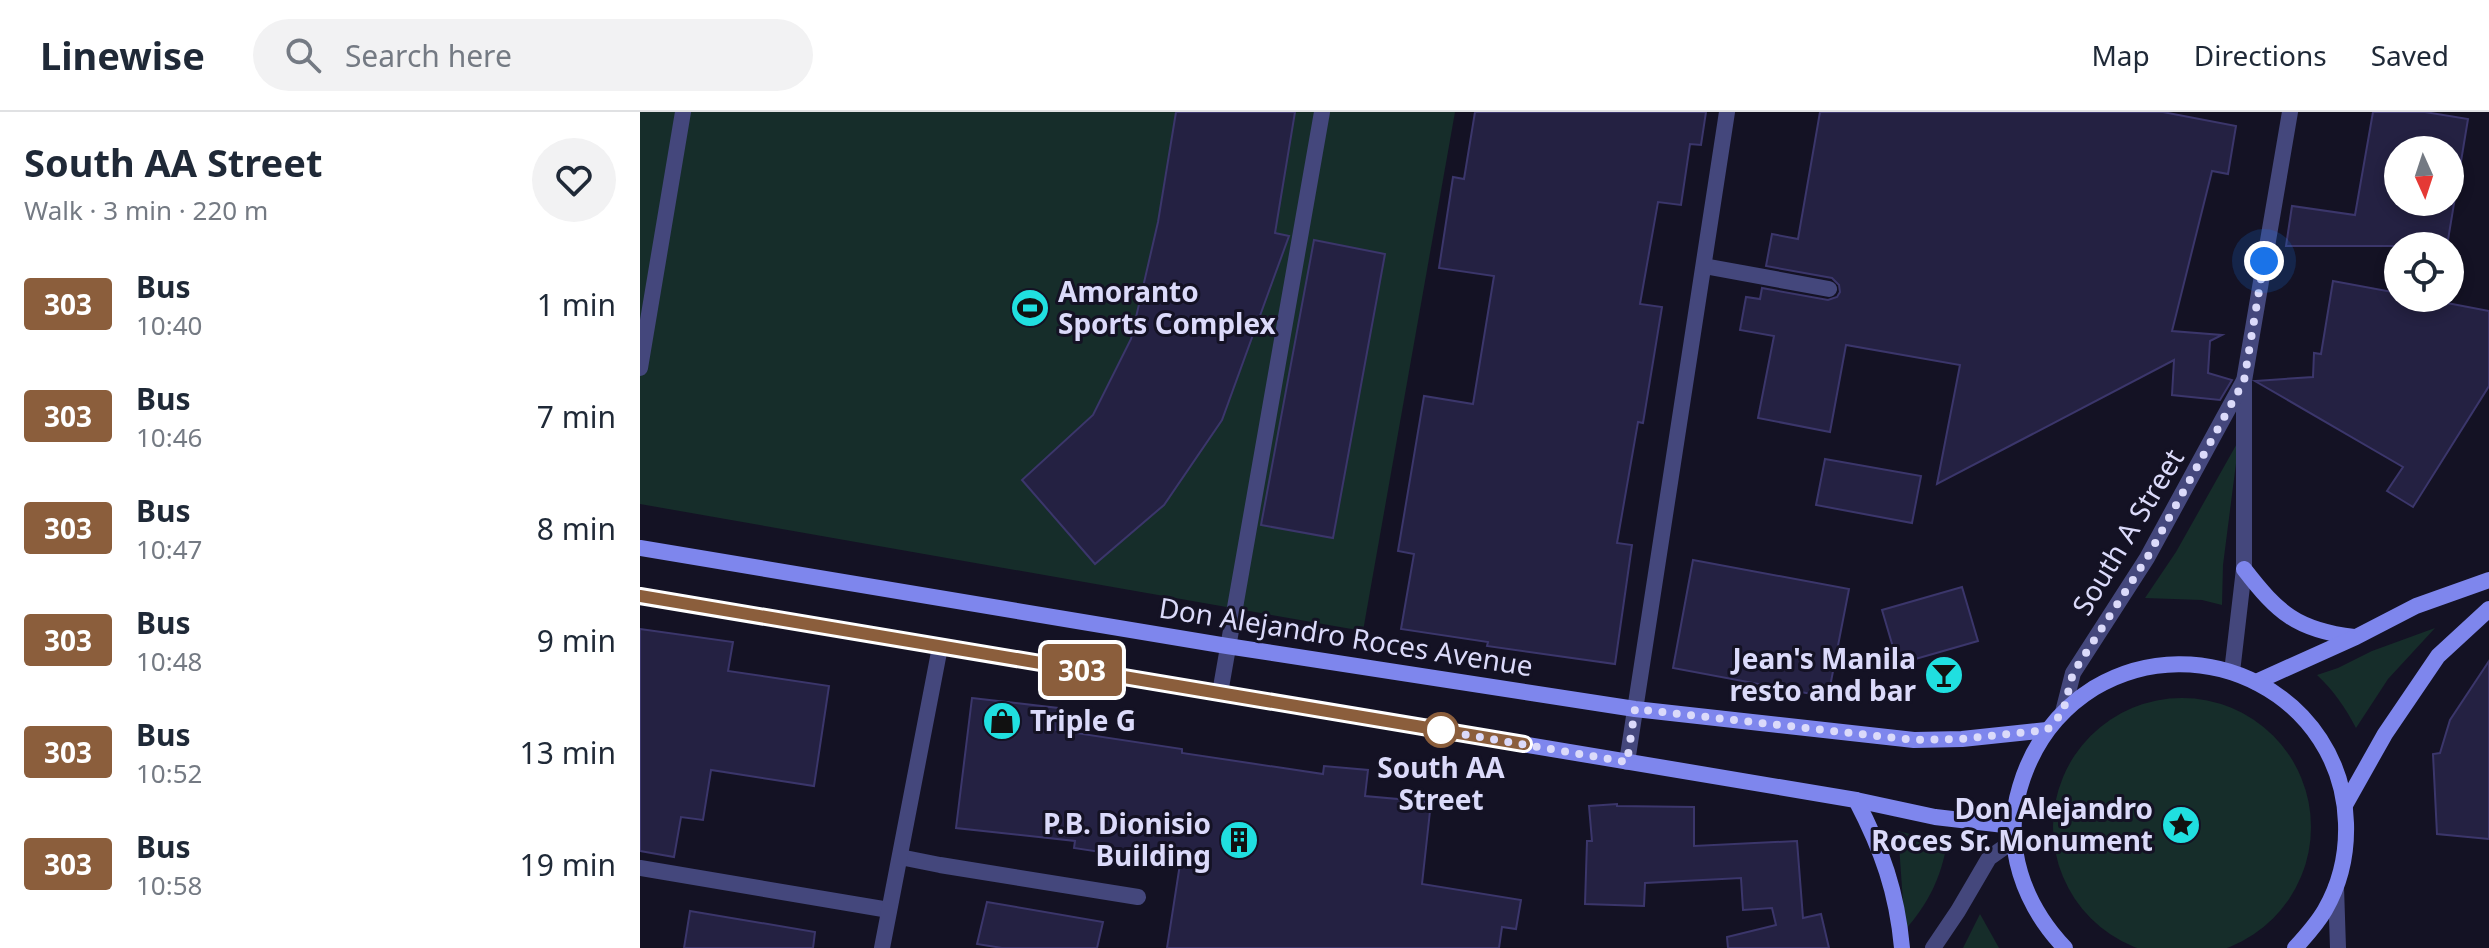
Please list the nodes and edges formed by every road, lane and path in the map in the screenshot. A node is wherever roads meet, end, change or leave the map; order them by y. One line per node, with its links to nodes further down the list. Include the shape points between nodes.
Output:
1 (683, 112): 7 (street)
2 (1322, 112): 15 (street)
3 (1727, 112): 5 (street)
4 (2290, 112): 8 (street, South A Street)
5 (1704, 266): 6 (street); 20 (street)
6 (1829, 289)
7 (640, 368)
8 (2244, 381): 10 (street, South A Street); 21 (street, South A Street, via 2147,558 2073,673)
9 (640, 548): 15 (main road, Don Alejandro Roces Avenue)
10 (2244, 569): 14 (main road, via 2283,613 2330,634); 17 (street, South A Street)
11 (2489, 580): 14 (main road, via 2416,606)
12 (640, 596): 16 (main road)
13 (2489, 609): 25 (main road, via 2438,656)
14 (2356, 637): 18 (main road)
15 (1227, 646): 19 (street); 20 (main road, Don Alejandro Roces Avenue)
16 (940, 647): 19 (main road); 27 (street)
17 (2232, 672): 18 (main road); 21 (main road, via 2182,664 2131,671 2084,694)
18 (2256, 682): 25 (main road, via 2306,720 2338,775)
19 (1220, 693): 23 (main road)
20 (1635, 709): 22 (main road, Don Alejandro Roces Avenue, via 1914,740); 23 (street)
21 (2063, 712): 22 (main road)
22 (2047, 730): 26 (main road, via 2024,771)
23 (1627, 762): 24 (main road)
24 (1856, 800): 26 (main road); 33 (main road, via 1890,875)
25 (2345, 805): 29 (main road, via 2346,837)
26 (2013, 834): 34 (street, via 1989,858); 35 (main road, via 2024,886)
27 (900, 857): 30 (street); 31 (street)
28 (640, 868): 31 (street)
29 (2336, 887): 36 (main road); 37 (street)
30 (1138, 897)
31 (889, 910): 32 (street)
32 (882, 948)
33 (1902, 948)
34 (1933, 948)
35 (2065, 948)
36 (2295, 948)
37 (2338, 948)

